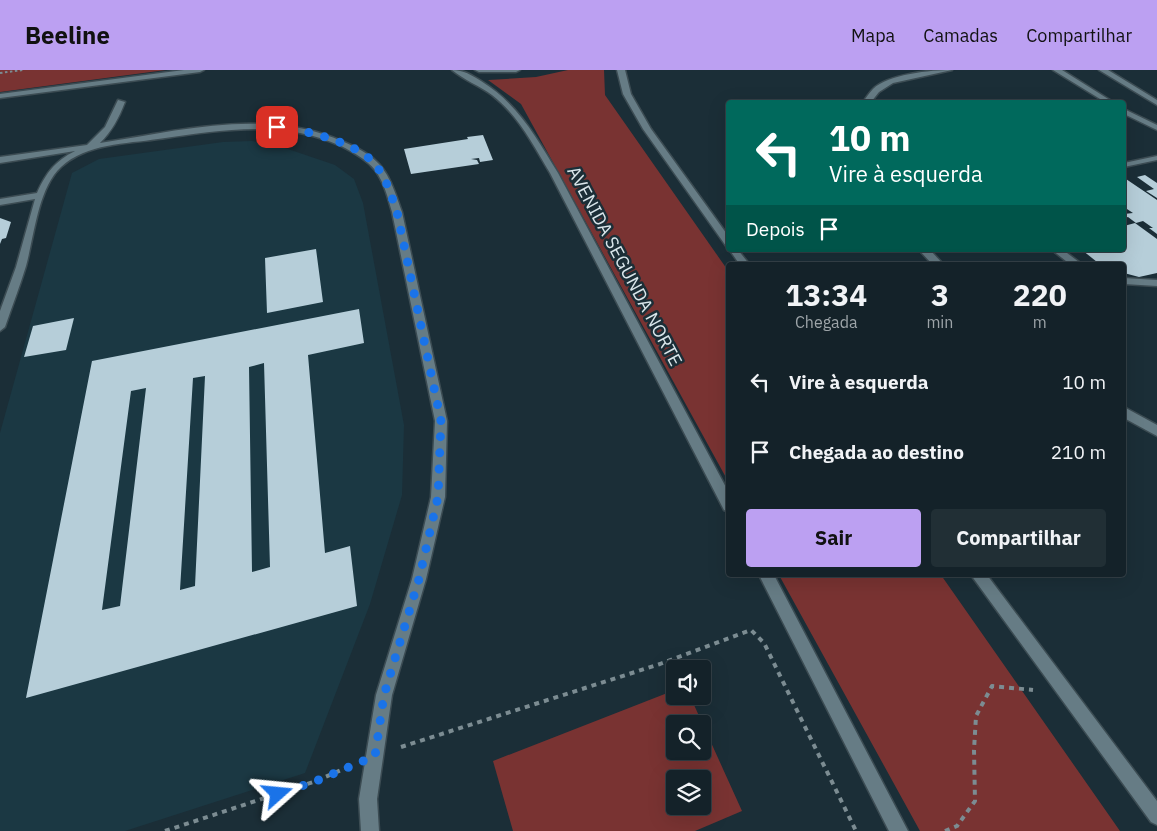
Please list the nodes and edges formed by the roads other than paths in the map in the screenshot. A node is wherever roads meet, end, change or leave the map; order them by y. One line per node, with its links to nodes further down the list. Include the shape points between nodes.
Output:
1 (200, 70): 9 (street)
2 (456, 70): 33 (street, AVENIDA SEGUNDA NORTE, via 496,94 514,111 554,173)
3 (479, 70): 4 (street)
4 (516, 70)
5 (621, 70): 22 (street, via 627,94 647,129)
6 (948, 70): 10 (street, via 890,83 877,89)
7 (1057, 70): 11 (street)
8 (1103, 70): 13 (street)
9 (0, 96)
10 (869, 100)
11 (1106, 100)
12 (121, 102): 16 (street, via 114,122)
13 (1157, 103)
14 (1126, 113): 15 (street)
15 (1157, 128)
16 (88, 147): 18 (street); 20 (street, via 57,166); 37 (street, via 248,126 273,127 317,135 351,148 373,162 386,182 397,212 441,421 438,497 419,579 384,695 368,799)
17 (1157, 158): 19 (street)
18 (0, 160)
19 (1126, 165)
20 (40, 195): 21 (street); 29 (street, via 23,260)
21 (0, 202)
22 (726, 240)
23 (926, 252): 25 (street)
24 (1060, 252): 26 (street)
25 (936, 262)
26 (1074, 262)
27 (1126, 281): 28 (street)
28 (1157, 283)
29 (4, 302): 30 (street)
30 (0, 327)
31 (1126, 413): 32 (street)
32 (1157, 431)
33 (726, 500)
34 (767, 577): 38 (street)
35 (979, 577): 36 (street)
36 (1157, 816)
37 (370, 831)
38 (899, 831)

